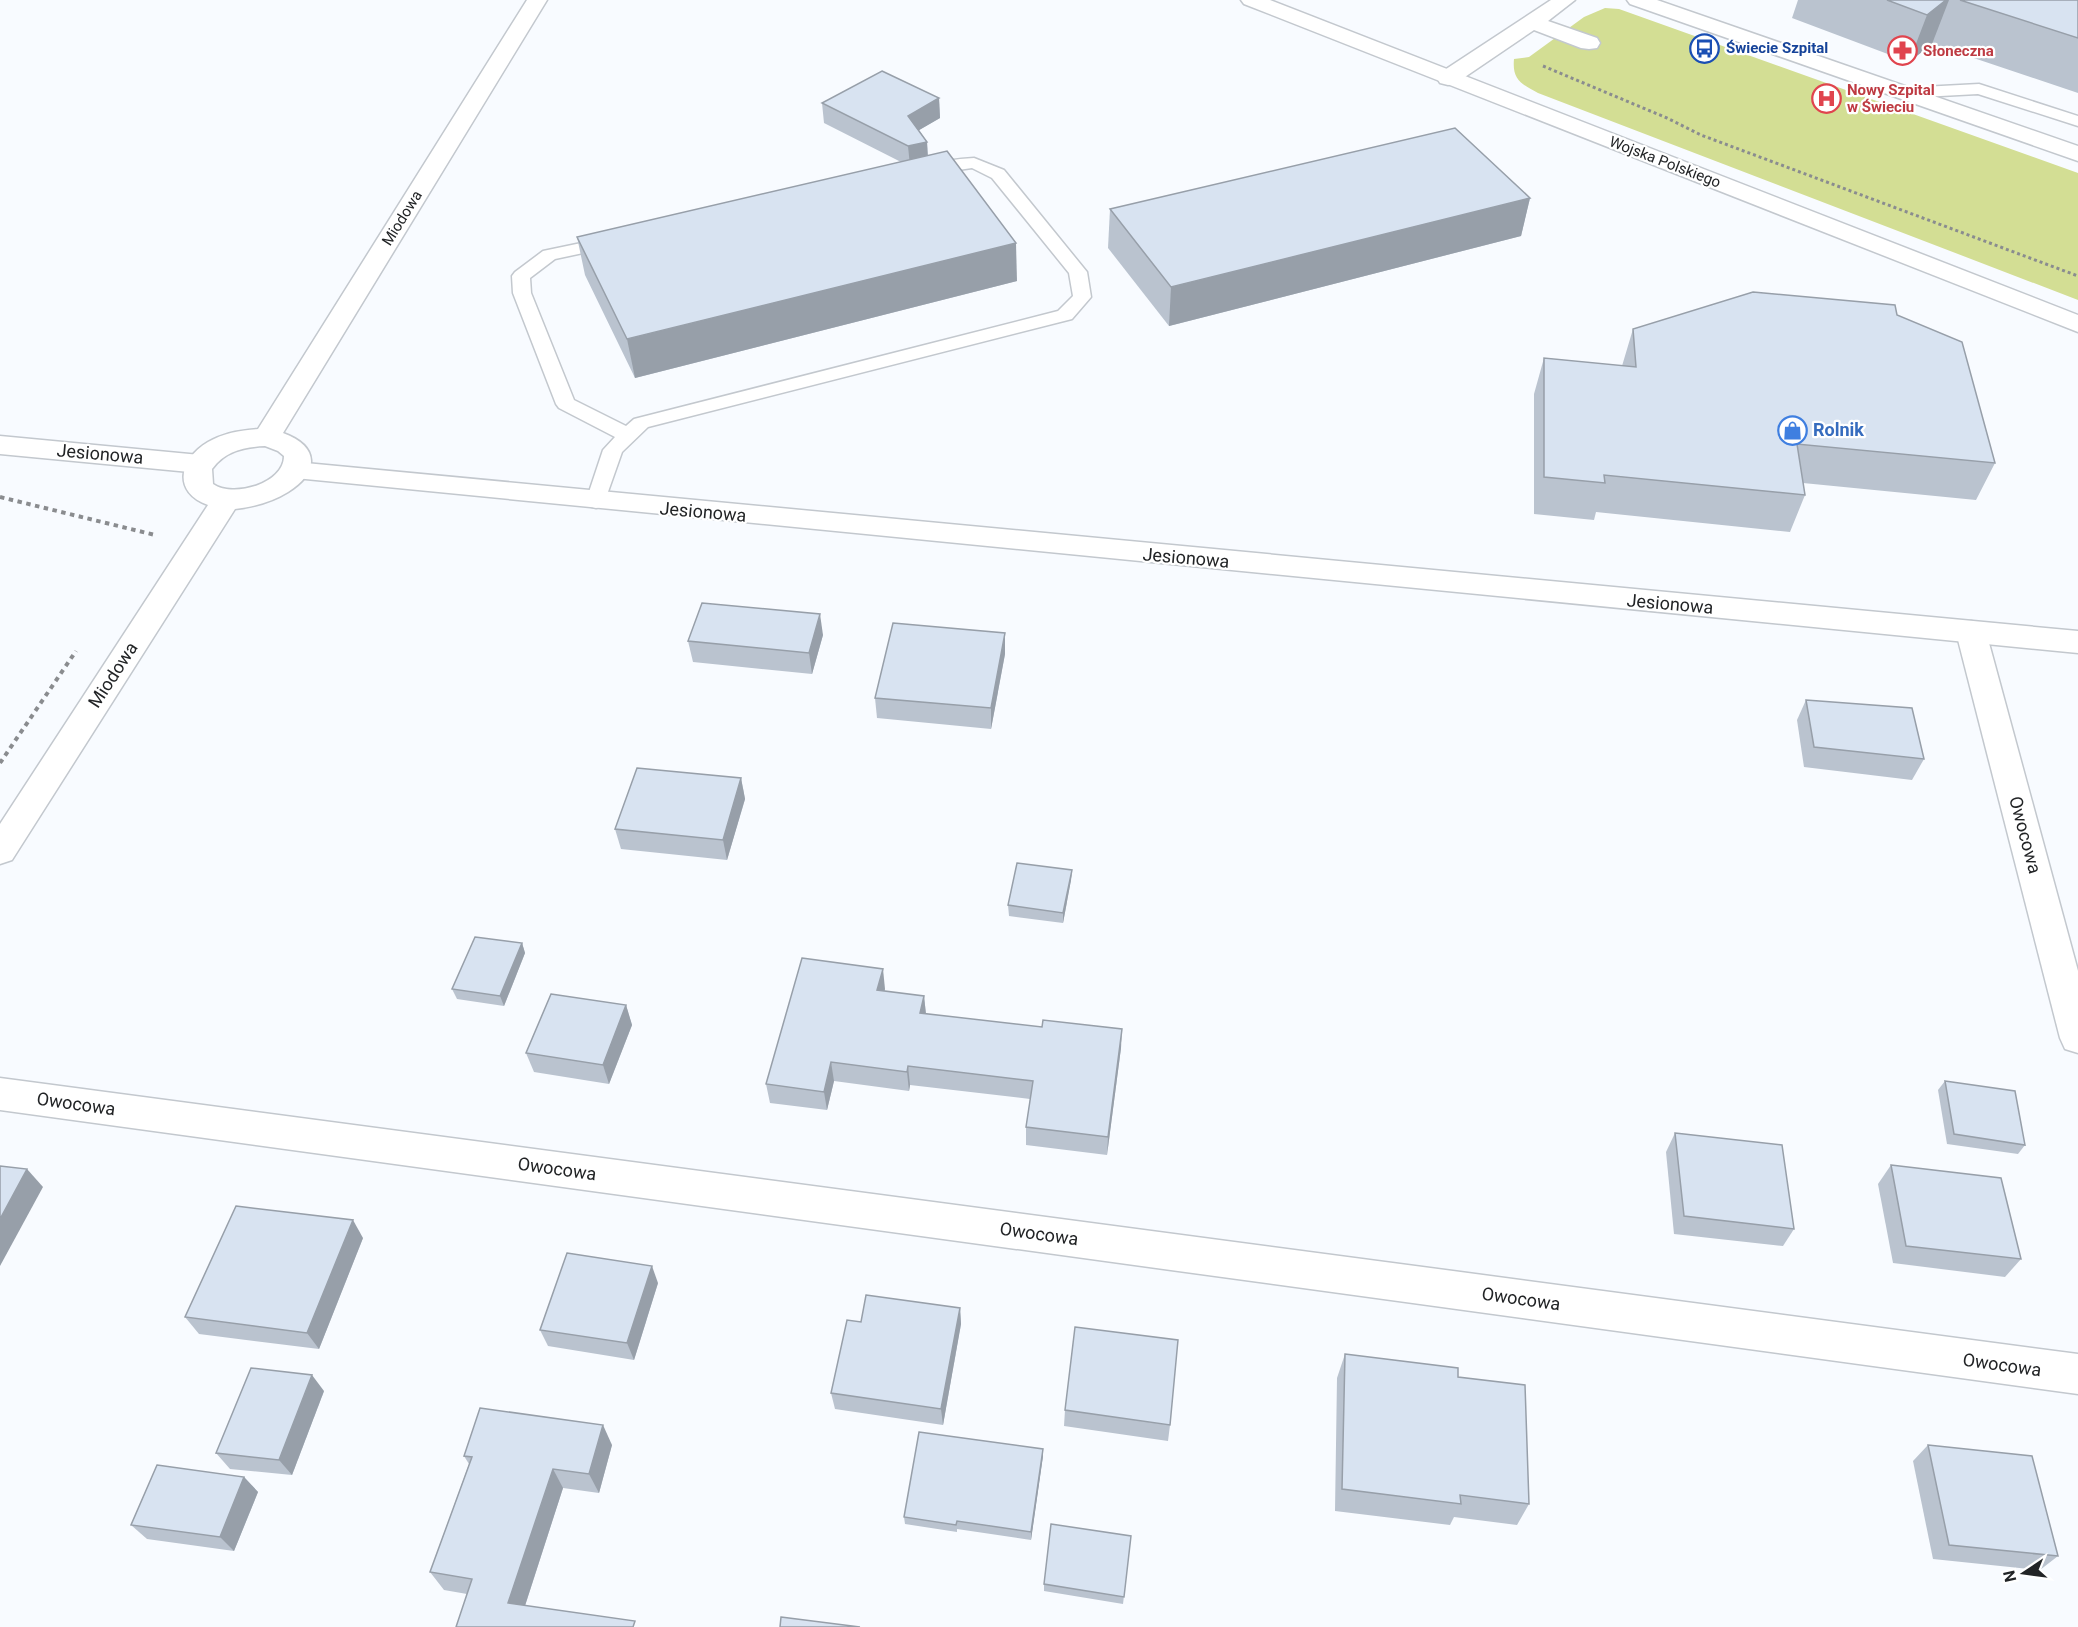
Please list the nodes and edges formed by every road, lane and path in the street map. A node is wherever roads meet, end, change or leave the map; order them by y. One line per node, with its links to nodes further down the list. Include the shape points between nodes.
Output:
1 (537, 0): 17 (street, Miodowa)
2 (1251, 0): 8 (street, Wojska Polskiego)
3 (1565, 0): 5 (street)
4 (1637, 0): 9 (street)
5 (1532, 22): 6 (street); 8 (street)
6 (1589, 43)
7 (1539, 65): 14 (path, via 1701,135)
8 (1448, 78): 15 (street, Wojska Polskiego)
9 (1903, 93): 10 (lane, via 1979,89); 11 (street)
10 (2078, 121)
11 (2078, 154)
12 (907, 174): 16 (lane, via 974,163 998,174 1078,272 1082,297 1065,315 641,423)
13 (630, 237): 16 (lane, via 549,255 521,276 522,293 566,404)
14 (2078, 276)
15 (2078, 324)
16 (629, 436): 23 (lane, via 613,450)
17 (267, 437): 19 (street, via 228,443); 20 (street, via 294,448 298,459)
18 (0, 445): 19 (street, Jesionowa)
19 (200, 464): 22 (street, via 195,476 199,488 209,496)
20 (295, 471): 22 (street, via 284,484 267,494 247,500); 23 (street, Jesionowa)
21 (0, 497): 25 (path)
22 (226, 500): 25 (street, Miodowa)
23 (596, 501): 26 (street, Jesionowa)
24 (155, 532): 25 (path, via 150,540)
25 (197, 545): 30 (street, Miodowa)
26 (1971, 632): 27 (street, Jesionowa); 31 (street, Owocowa)
27 (2078, 642)
28 (80, 646): 29 (path)
29 (0, 764)
30 (0, 851)
31 (2078, 1038)
32 (0, 1094): 33 (street, Owocowa)
33 (2078, 1374)

